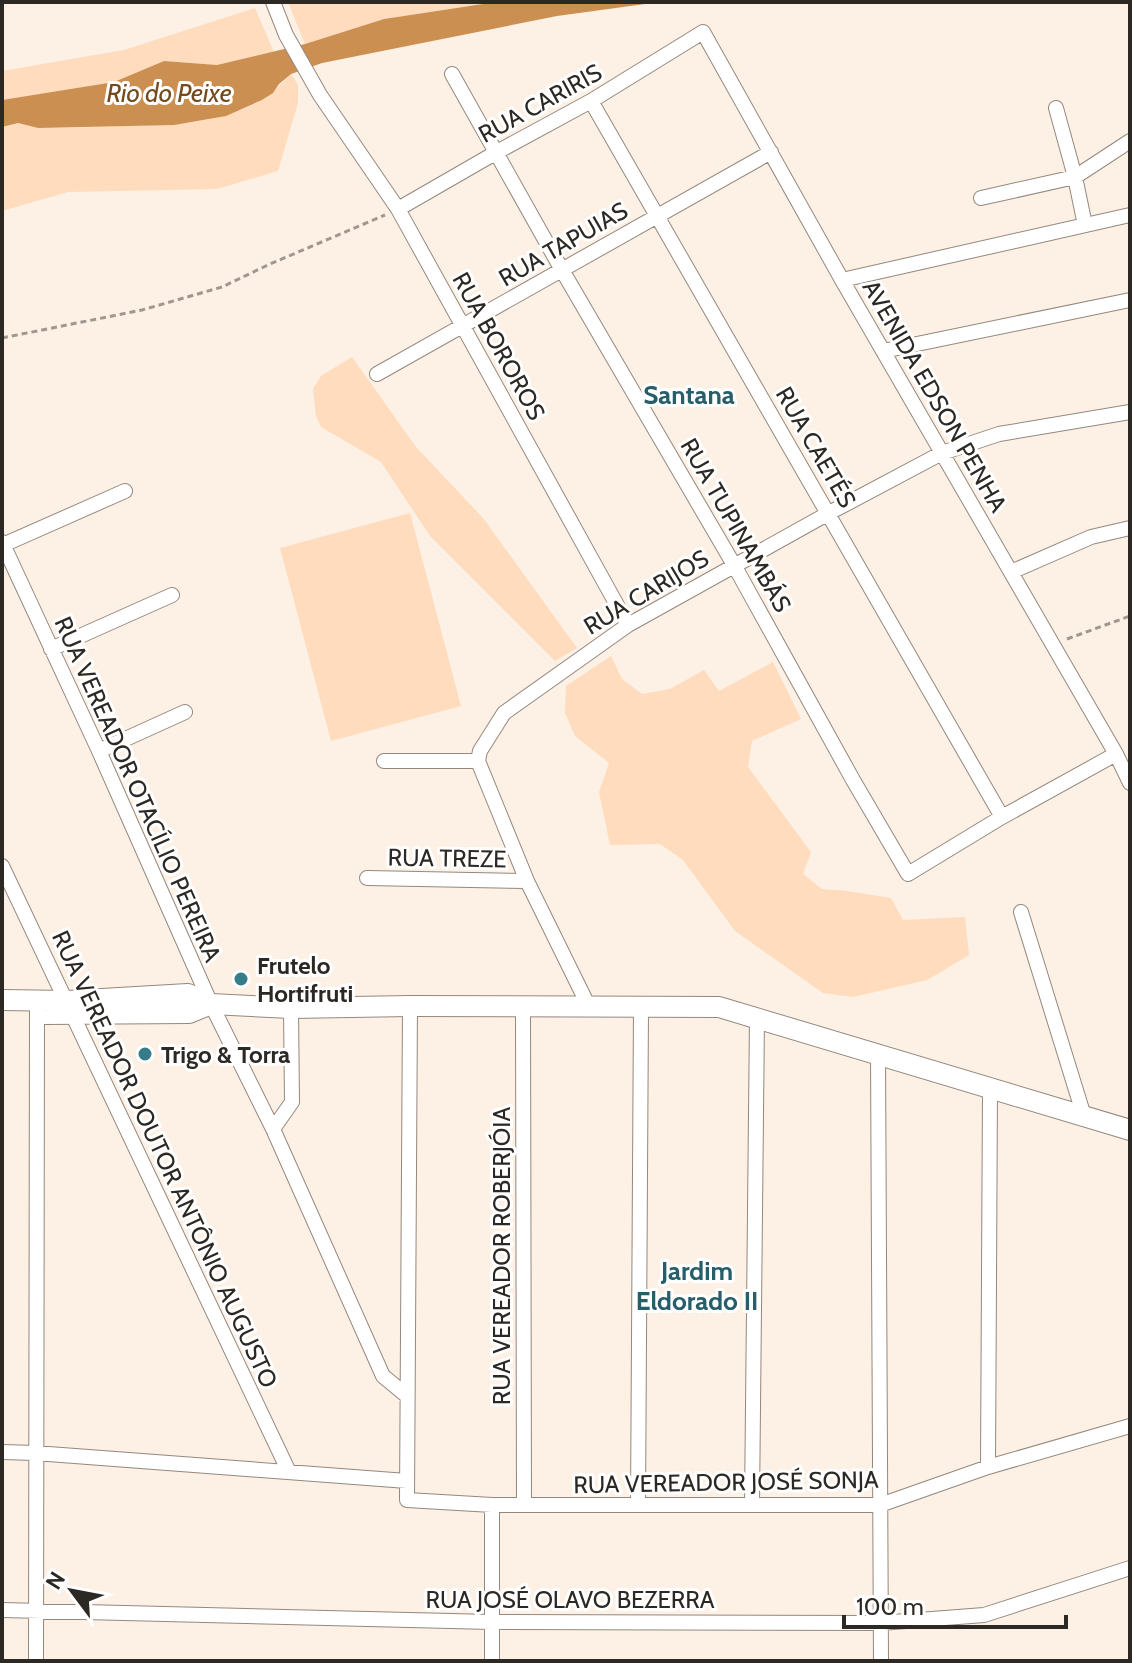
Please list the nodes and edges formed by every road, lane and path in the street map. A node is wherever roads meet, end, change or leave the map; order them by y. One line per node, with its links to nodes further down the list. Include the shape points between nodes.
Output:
1 (273, 2): 11 (street, RUA BOROROS, via 320,95)
2 (703, 32): 4 (street, RUA CARIRIS); 8 (street, AVENIDA EDSON PENHA)
3 (452, 74): 7 (street, RUA TUPINAMBÁS)
4 (591, 101): 7 (street, RUA CARIRIS); 13 (street, RUA CAETÉS)
5 (1056, 108): 9 (street)
6 (1130, 141): 9 (street)
7 (497, 152): 11 (street, RUA CARIRIS); 15 (street, RUA TUPINAMBÁS)
8 (771, 152): 13 (street, RUA TAPUIAS); 16 (street, AVENIDA EDSON PENHA)
9 (1075, 177): 10 (street); 14 (street)
10 (981, 198)
11 (398, 209): 18 (street, RUA BOROROS); 19 (path, via 222,287 142,310)
12 (1130, 215): 14 (street)
13 (656, 216): 15 (street, RUA TAPUIAS); 25 (street, RUA CAETÉS)
14 (1085, 225): 16 (street)
15 (562, 270): 18 (street, RUA TAPUIAS); 28 (street, RUA TUPINAMBÁS)
16 (842, 280): 20 (street, AVENIDA EDSON PENHA)
17 (1130, 300): 20 (street)
18 (462, 325): 21 (street, RUA TAPUIAS); 32 (street, RUA BOROROS)
19 (2, 338)
20 (883, 351): 23 (street, AVENIDA EDSON PENHA)
21 (377, 374)
22 (1130, 412): 23 (street, RUA CARIJOS, via 999,434)
23 (942, 453): 25 (street, RUA CARIJOS); 29 (street, AVENIDA EDSON PENHA)
24 (125, 491): 27 (street)
25 (829, 513): 28 (street, RUA CARIJOS); 41 (street, RUA CAETÉS)
26 (1130, 528): 29 (street, via 1091,537)
27 (3, 544): 34 (street, RUA VEREADOR OTACÍLIO PEREIRA)
28 (734, 565): 32 (street, RUA CARIJOS); 41 (street, RUA TUPINAMBÁS, via 908,874)
29 (1011, 572): 33 (street, AVENIDA EDSON PENHA)
30 (172, 595): 34 (street)
31 (1130, 616): 33 (path)
32 (628, 625): 38 (street, RUA CARIJOS, via 504,713)
33 (1053, 644): 37 (street, AVENIDA EDSON PENHA)
34 (51, 649): 36 (street, RUA VEREADOR OTACÍLIO PEREIRA)
35 (185, 712): 36 (street)
36 (99, 751): 47 (street, RUA VEREADOR OTACÍLIO PEREIRA)
37 (1116, 754): 40 (street, AVENIDA EDSON PENHA); 41 (street)
38 (479, 756): 39 (street); 44 (street)
39 (384, 761)
40 (1130, 783)
41 (1002, 817)
42 (2, 866): 52 (street, RUA VEREADOR DOUTOR ANTÔNIO AUGUSTO)
43 (367, 878): 44 (street, RUA TREZE)
44 (527, 881): 51 (street)
45 (1021, 912): 59 (street)
46 (2, 1000): 49 (street)
47 (211, 1004): 52 (street, via 188,994); 53 (street); 60 (street, RUA VEREADOR OTACÍLIO PEREIRA)
48 (410, 1006): 50 (street); 53 (street); 62 (street)
49 (37, 1007): 52 (street); 55 (street); 65 (street)
50 (523, 1007): 51 (street); 70 (street, RUA VEREADOR ROBERJÓIA)
51 (589, 1007): 54 (street)
52 (70, 1008): 67 (street, RUA VEREADOR DOUTOR ANTÔNIO AUGUSTO)
53 (291, 1008): 60 (street, via 292,1102)
54 (641, 1008): 56 (street, via 719,1007); 71 (street)
55 (2, 1013)
56 (757, 1017): 57 (street); 72 (street)
57 (878, 1054): 58 (street); 73 (street)
58 (990, 1088): 59 (street); 66 (street)
59 (1084, 1116): 61 (street)
60 (273, 1129): 62 (street, RUA VEREADOR OTACÍLIO PEREIRA, via 383,1376)
61 (1130, 1130)
62 (406, 1395): 68 (street)
63 (1130, 1426): 66 (street, RUA VEREADOR JOSÉ SONJA)
64 (2, 1452): 65 (street)
65 (35, 1453): 67 (street); 76 (street)
66 (988, 1467): 73 (street, RUA VEREADOR JOSÉ SONJA)
67 (289, 1472): 68 (street)
68 (407, 1481): 69 (street, RUA VEREADOR JOSÉ SONJA, via 407,1500)
69 (492, 1505): 70 (street, RUA VEREADOR JOSÉ SONJA); 77 (street)
70 (524, 1505): 71 (street, RUA VEREADOR JOSÉ SONJA)
71 (638, 1505): 72 (street, RUA VEREADOR JOSÉ SONJA)
72 (752, 1505): 73 (street, RUA VEREADOR JOSÉ SONJA)
73 (880, 1505): 78 (street)
74 (1130, 1568): 78 (street, RUA JOSÉ OLAVO BEZERRA, via 984,1615)
75 (2, 1610): 76 (street, RUA JOSÉ OLAVO BEZERRA)
76 (36, 1611): 77 (street, RUA JOSÉ OLAVO BEZERRA); 79 (street)
77 (492, 1622): 78 (street, RUA JOSÉ OLAVO BEZERRA); 80 (street)
78 (880, 1623): 81 (street)
79 (36, 1661)
80 (492, 1661)
81 (881, 1661)

